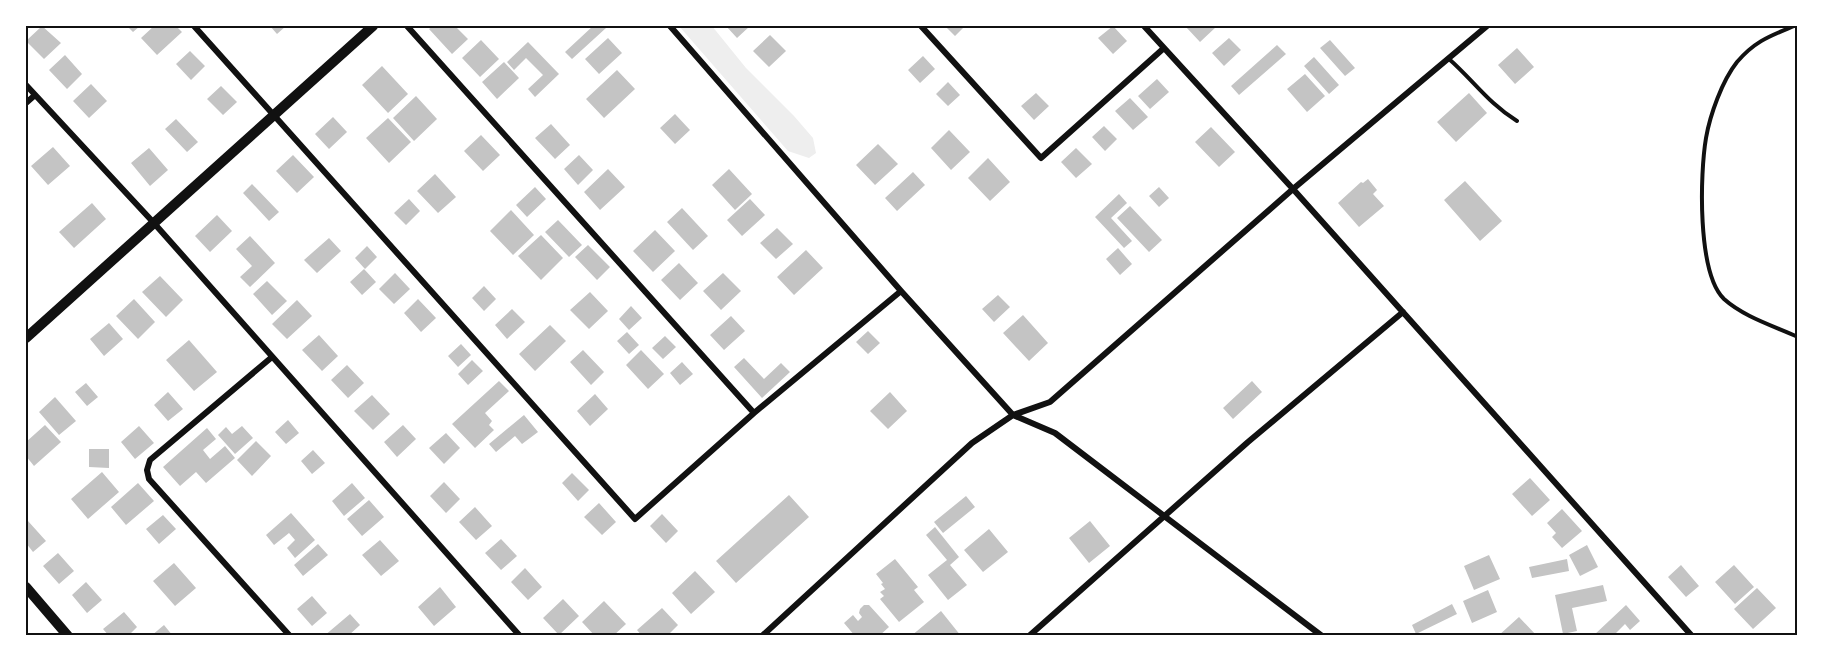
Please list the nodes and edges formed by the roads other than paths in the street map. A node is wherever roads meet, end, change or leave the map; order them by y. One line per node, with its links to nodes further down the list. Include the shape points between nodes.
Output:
1 (194, 26): 14 (street)
2 (374, 26): 14 (street)
3 (407, 26): 23 (street)
4 (670, 26): 18 (street)
5 (921, 26): 9 (street, via 1041,158)
6 (1144, 26): 9 (street)
7 (1487, 26): 10 (street)
8 (1794, 26): 20 (lane, via 1757,42 1736,64 1717,99 1706,137 1703,218 1706,256 1723,298)
9 (1164, 48): 16 (street)
10 (1448, 58): 15 (lane, via 1498,109); 16 (street)
11 (26, 85): 12 (street)
12 (35, 95): 13 (street); 17 (street)
13 (26, 103)
14 (274, 115): 17 (street); 23 (street, via 635,519)
15 (1516, 121)
16 (1293, 189): 19 (street); 24 (street, via 1050,402)
17 (153, 222): 21 (street); 22 (street)
18 (901, 291): 23 (street); 24 (street)
19 (1403, 312): 25 (street); 33 (street)
20 (1797, 337)
21 (26, 338)
22 (272, 357): 28 (street, via 150,460 147,470 149,478); 29 (street)
23 (754, 413)
24 (1013, 415): 25 (street, via 1055,432); 30 (street, via 972,443)
25 (1164, 516): 31 (street); 32 (street)
26 (26, 587): 27 (street)
27 (68, 636)
28 (290, 636)
29 (520, 636)
30 (762, 636)
31 (1029, 636)
32 (1322, 636)
33 (1692, 636)

